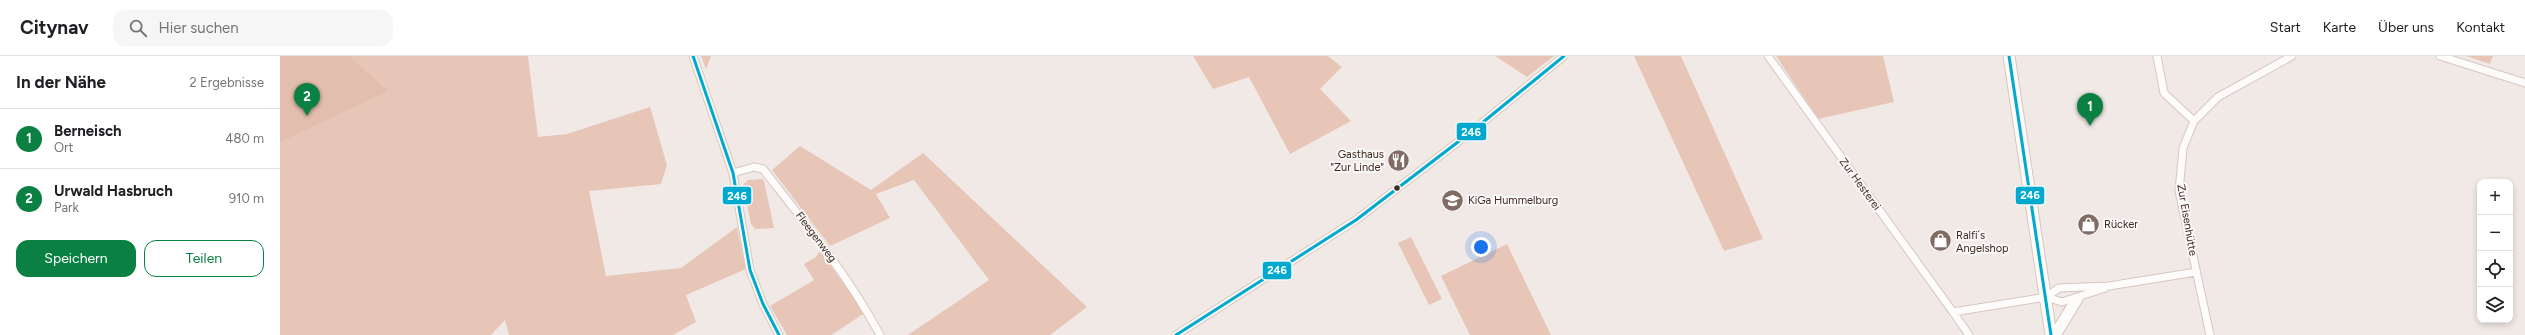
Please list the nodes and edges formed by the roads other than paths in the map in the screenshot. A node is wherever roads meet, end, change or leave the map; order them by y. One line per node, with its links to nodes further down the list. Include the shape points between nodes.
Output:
1 (693, 56): 10 (street)
2 (1564, 56): 18 (street, via 1471,132 1356,220)
3 (1768, 56): 15 (street, Zur Hesterei)
4 (2008, 56): 13 (main road)
5 (2157, 56): 9 (street, via 2164,94)
6 (2292, 56): 9 (street, Zur Eisenhütte, via 2218,97)
7 (2440, 56): 8 (street)
8 (2525, 83)
9 (2194, 121): 11 (street, Zur Eisenhütte, via 2183,148 2179,191)
10 (733, 173): 16 (street, via 750,270); 17 (street, Fleegenweg, via 754,167 763,169 845,276)
11 (2196, 272): 12 (street); 22 (street, Zur Eisenhütte)
12 (2110, 286): 13 (street, via 2059,288); 14 (street)
13 (2046, 297): 14 (street, via 2062,302); 15 (street); 20 (main road)
14 (2077, 299): 21 (main road)
15 (1953, 312): 19 (street, Zur Hesterei)
16 (779, 335)
17 (880, 335)
18 (1176, 335)
19 (1969, 335)
20 (2052, 335)
21 (2055, 335)
22 (2210, 335)

